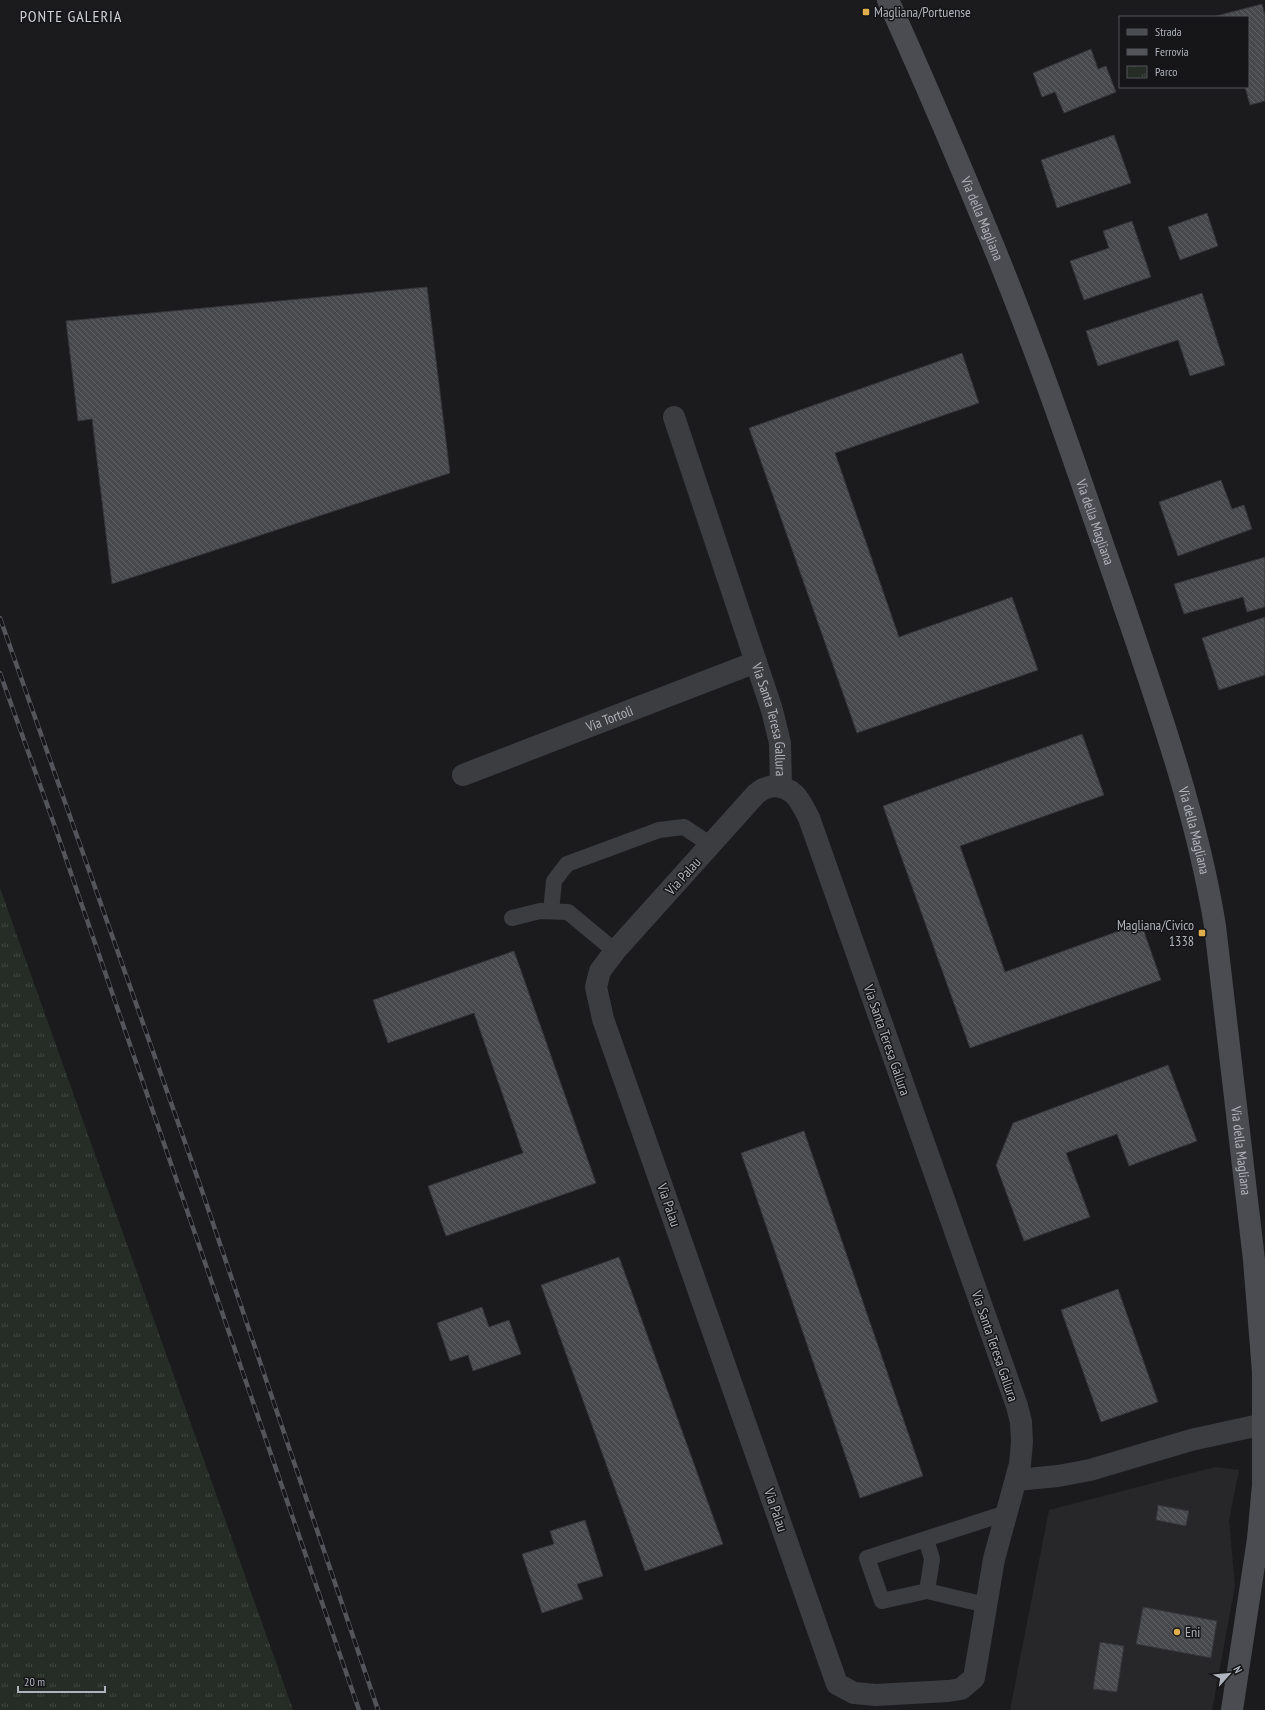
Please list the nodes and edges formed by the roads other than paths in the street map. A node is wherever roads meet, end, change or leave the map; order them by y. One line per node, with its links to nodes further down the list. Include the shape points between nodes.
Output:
1 (888, 0): 10 (main road, Via della Magliana, via 988,232 1033,346 1159,710 1191,813 1209,885 1216,926 1254,1260 1263,1372)
2 (674, 417): 3 (street, Via Santa Teresa Gallura)
3 (756, 662): 4 (street, Via Tortolì); 5 (street, Via Santa Teresa Gallura, via 778,730)
4 (463, 775)
5 (781, 787): 6 (street, Via Palau, via 773,786 756,794); 11 (street, Via Santa Teresa Gallura, via 787,788 795,795 808,818 1017,1406 1022,1442)
6 (711, 845): 7 (lane, via 684,827 659,830 567,864 554,881); 9 (street, Via Palau)
7 (551, 911): 8 (lane); 9 (lane, via 568,912)
8 (512, 918)
9 (615, 952): 16 (street, Via Palau, via 600,971 596,987 603,1019 838,1684 854,1694 948,1692 962,1689)
10 (1264, 1424): 11 (street, via 1191,1440 1090,1470); 17 (main road, Via della Magliana, via 1263,1485 1258,1538)
11 (1016, 1480): 12 (street, Via Santa Teresa Gallura)
12 (1006, 1514): 13 (lane); 15 (street, Via Santa Teresa Gallura, via 994,1559)
13 (926, 1539): 14 (lane, via 932,1559); 14 (lane, via 867,1558 882,1601)
14 (927, 1591): 15 (lane)
15 (986, 1605): 16 (street, Via Santa Teresa Gallura)
16 (974, 1678)
17 (1232, 1710)

